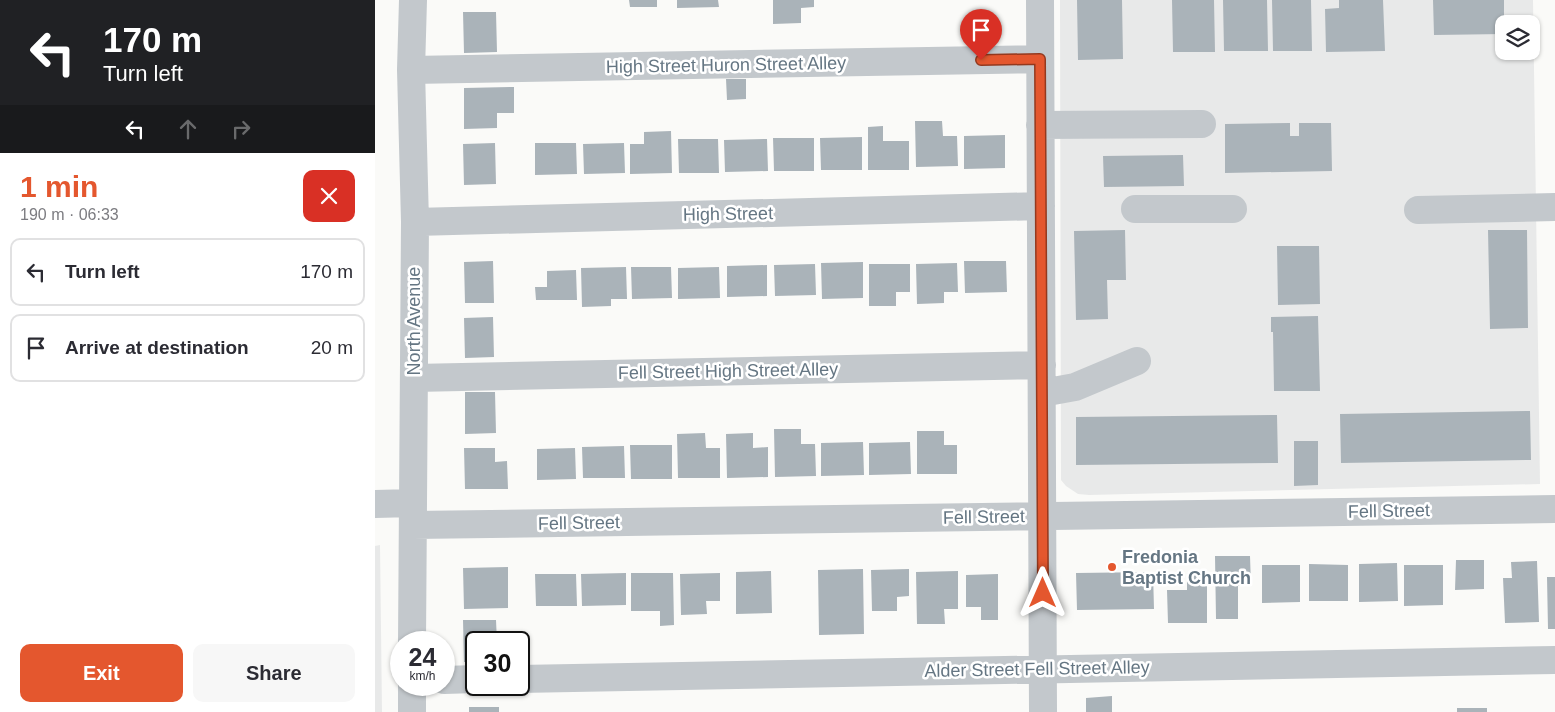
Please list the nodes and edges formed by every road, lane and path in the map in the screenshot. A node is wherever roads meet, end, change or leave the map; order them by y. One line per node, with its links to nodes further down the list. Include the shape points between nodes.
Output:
1 (413, 0): 4 (street, North Avenue)
2 (1040, 0): 3 (street)
3 (1040, 59): 4 (street, High Street Huron Street Alley); 6 (street)
4 (411, 70): 12 (street, North Avenue)
5 (1202, 124): 6 (street)
6 (1041, 125): 7 (street)
7 (1041, 206): 12 (street, High Street); 14 (street)
8 (1555, 207): 11 (street)
9 (1135, 209): 10 (street)
10 (1233, 209)
11 (1418, 210)
12 (415, 222): 15 (street, North Avenue)
13 (1137, 361): 16 (street, via 1075,387)
14 (1042, 365): 15 (street, Fell Street High Street Alley); 16 (street)
15 (414, 378): 19 (street, North Avenue)
16 (1042, 393): 20 (street)
17 (375, 504): 19 (street, Fell Street)
18 (1555, 508): 20 (street, Fell Street)
19 (413, 514): 20 (street, Fell Street); 21 (street, North Avenue)
20 (1043, 516): 23 (street)
21 (412, 631)
22 (1555, 660): 23 (street, Alder Street Fell Street Alley)
23 (1043, 669): 24 (street, Alder Street Fell Street Alley); 27 (street)
24 (530, 679)
25 (412, 696): 26 (street)
26 (412, 712)
27 (1043, 712)

